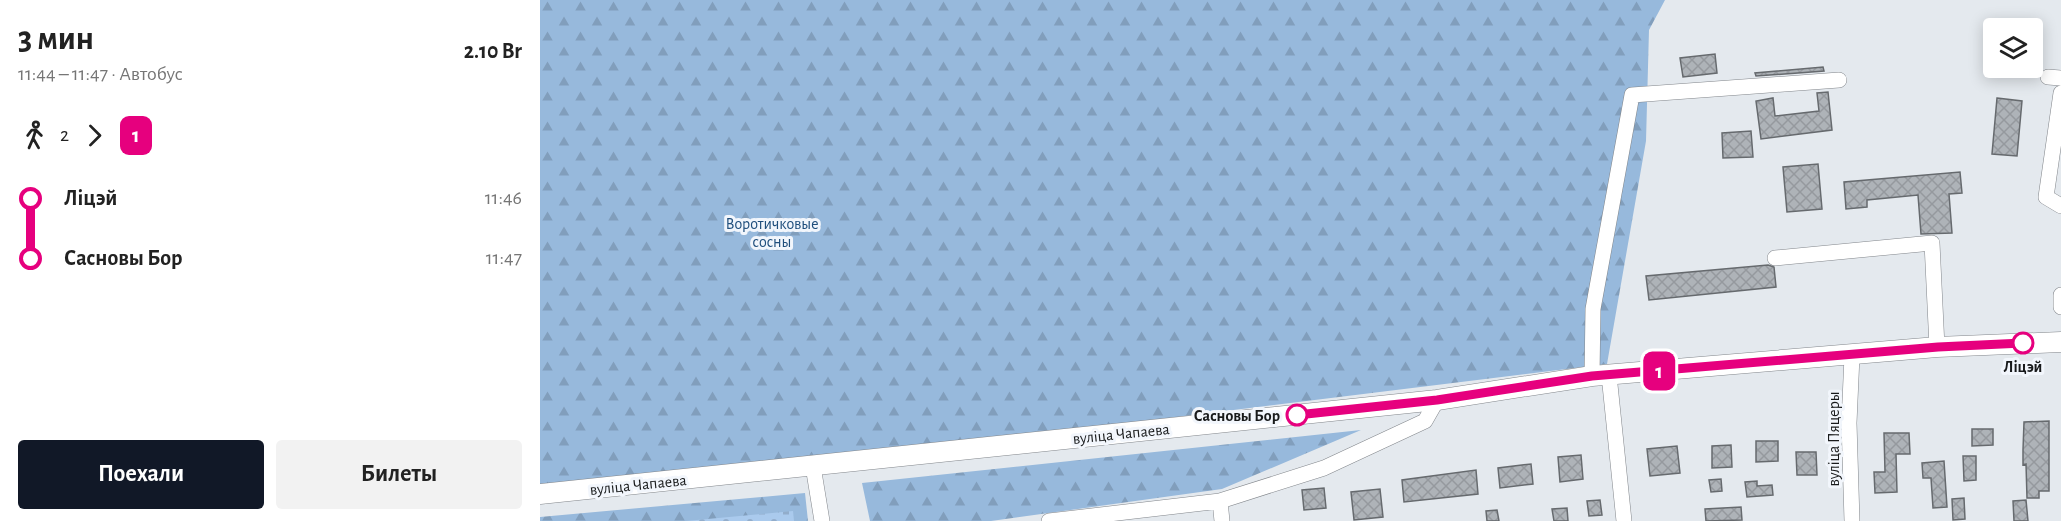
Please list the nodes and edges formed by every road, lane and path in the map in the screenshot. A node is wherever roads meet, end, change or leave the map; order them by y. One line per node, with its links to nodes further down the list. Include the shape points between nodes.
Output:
1 (1839, 80): 10 (street, via 1632,95 1593,309)
2 (2061, 95): 3 (street, via 2046,196)
3 (2061, 206)
4 (1775, 258): 8 (street, via 1932,243)
5 (2061, 295): 6 (street)
6 (2061, 307)
7 (2061, 342): 8 (main road, вуліца Чапаева)
8 (1938, 347): 9 (main road, вуліца Чапаева)
9 (1852, 356): 10 (main road, вуліца Чапаева); 19 (street, вуліца Пяцеры)
10 (1600, 376): 11 (main road, вуліца Чапаева); 18 (street)
11 (1437, 400): 12 (main road, вуліца Чапаева); 14 (street, via 1425,421 1405,431 1324,468)
12 (813, 466): 13 (main road, вуліца Чапаева); 15 (street)
13 (540, 494)
14 (1220, 501): 16 (street); 17 (street)
15 (822, 521)
16 (1049, 521)
17 (1222, 521)
18 (1624, 521)
19 (1852, 521)

